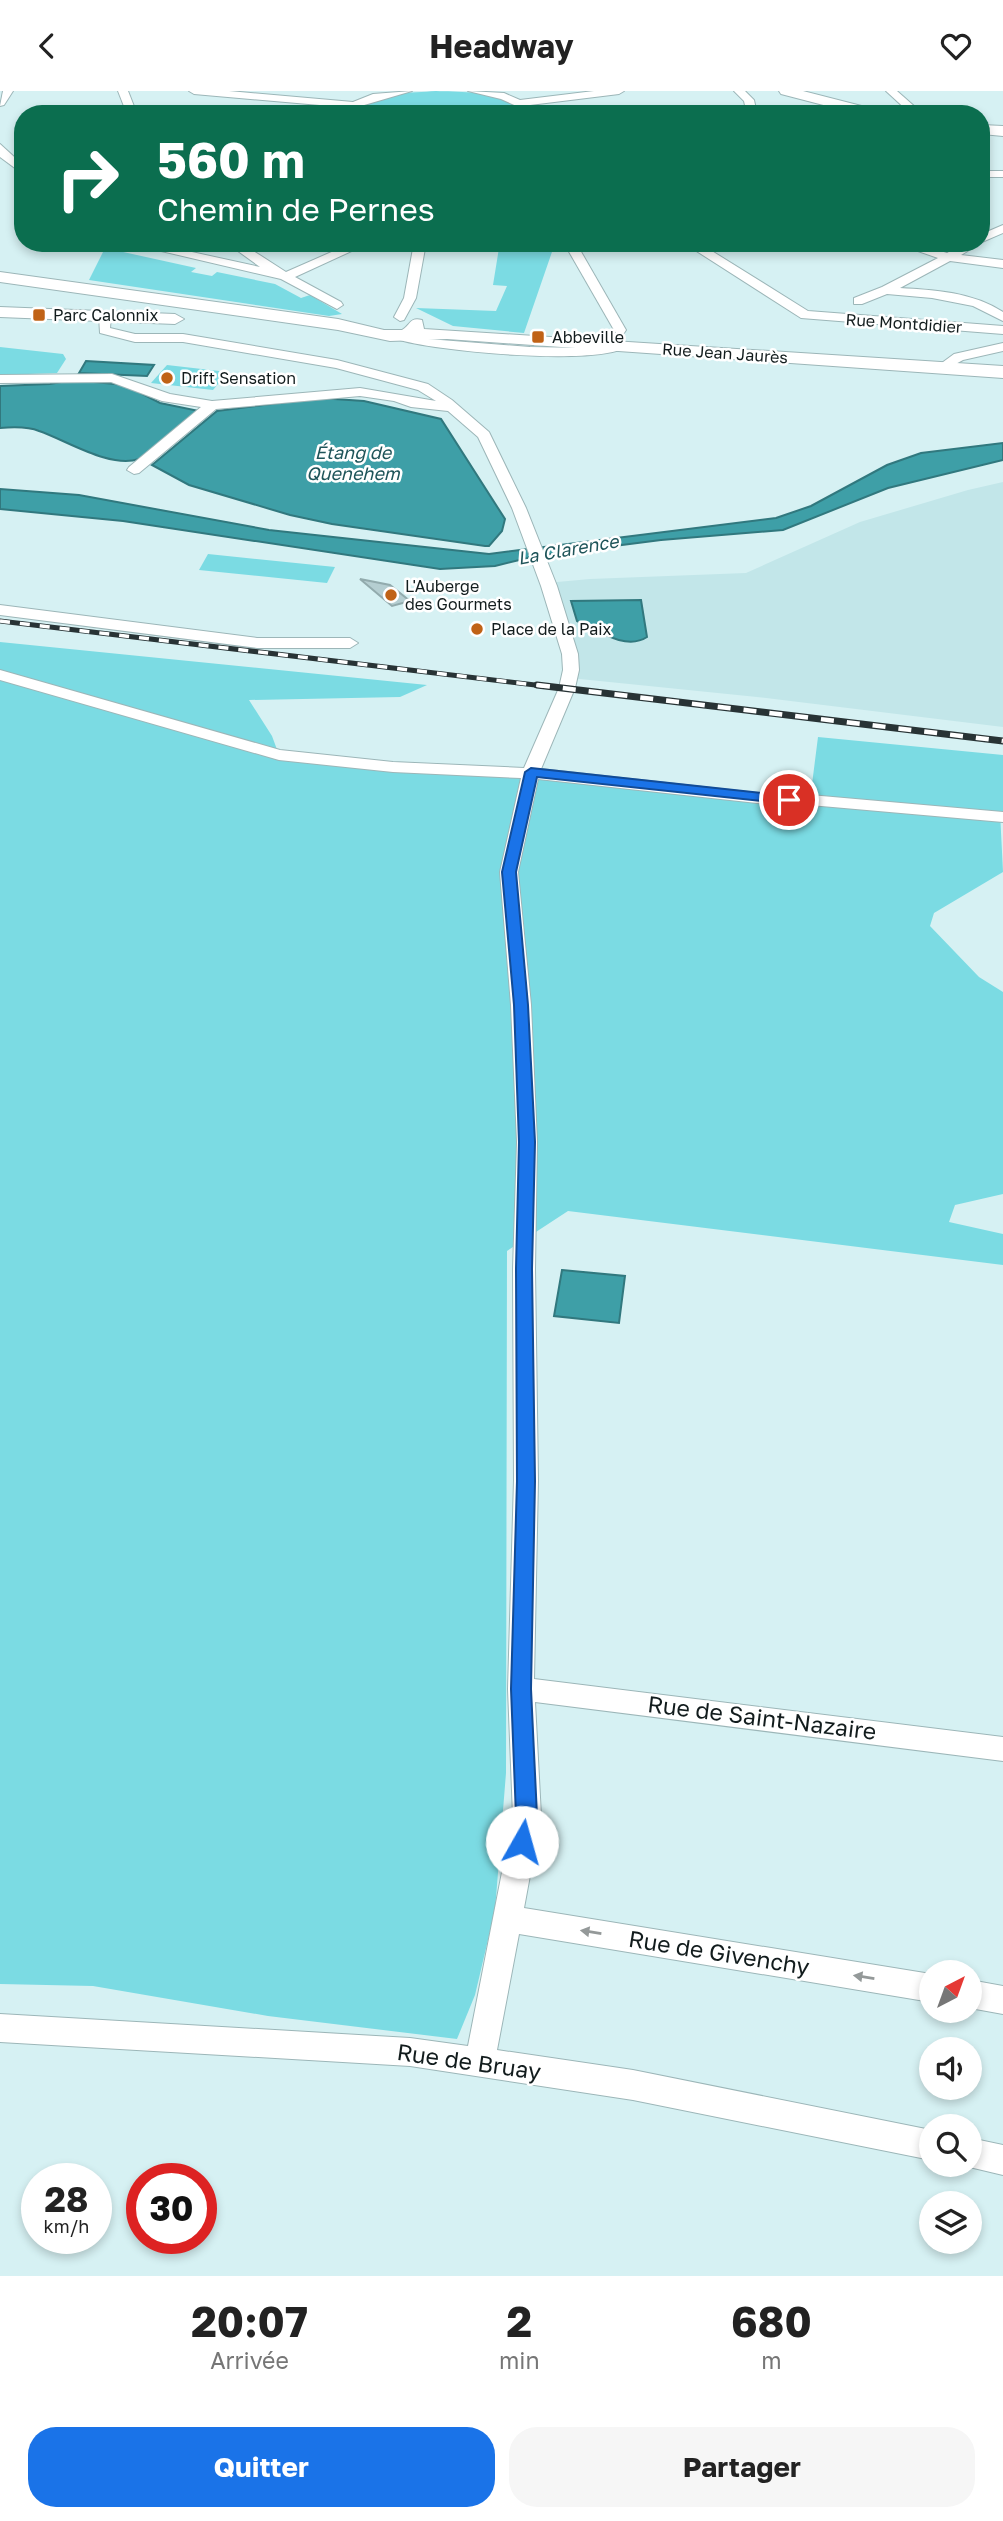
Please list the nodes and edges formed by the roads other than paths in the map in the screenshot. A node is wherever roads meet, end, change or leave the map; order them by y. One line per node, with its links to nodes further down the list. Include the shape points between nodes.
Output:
1 (8, 91): 10 (street)
2 (194, 91): 12 (street)
3 (407, 91): 9 (street)
4 (476, 91): 11 (street)
5 (619, 91): 11 (street)
6 (739, 91): 15 (street)
7 (786, 91): 16 (main road)
8 (891, 91): 17 (street)
9 (388, 92): 13 (street)
10 (0, 103)
11 (520, 103): 14 (street)
12 (320, 105)
13 (364, 105)
14 (523, 105)
15 (750, 105)
16 (841, 105)
17 (907, 105)
18 (175, 252): 28 (street)
19 (247, 252): 28 (street)
20 (342, 252): 28 (street)
21 (418, 252): 38 (street)
22 (575, 252): 41 (street)
23 (704, 252): 39 (street, Rue Montdidier, via 805,315)
24 (932, 252): 26 (street)
25 (958, 252): 26 (street)
26 (949, 257): 27 (street); 30 (street)
27 (1003, 264)
28 (286, 276): 32 (street)
29 (0, 277): 37 (main road)
30 (887, 290): 31 (street); 36 (street, via 982,304)
31 (858, 301)
32 (337, 306)
33 (0, 312): 34 (main road)
34 (105, 316): 35 (main road); 40 (street, via 104,330)
35 (126, 317): 37 (main road, via 362,336); 40 (street, via 116,327)
36 (1003, 317)
37 (372, 328): 38 (main road, Rue Jean Jaurès)
38 (406, 328): 41 (main road, Rue Jean Jaurès, via 447,334); 41 (street, via 431,343 566,351 590,352)
39 (1003, 330)
40 (129, 337): 47 (street, via 173,336 337,364 423,387)
41 (621, 338): 43 (main road, Rue Jean Jaurès)
42 (1003, 347): 43 (street, via 959,357)
43 (941, 368): 44 (main road, Rue Jean Jaurès)
44 (1003, 372)
45 (0, 379): 46 (street, via 112,378 167,398)
46 (212, 405): 47 (street, via 360,392 397,397 411,404); 48 (street)
47 (451, 407): 52 (street, via 484,435 536,553 570,654 567,688)
48 (134, 470)
49 (0, 610): 50 (street, via 257,643)
50 (350, 643)
51 (0, 675): 52 (street, via 279,755 393,767)
52 (531, 772): 53 (street, via 767,799); 54 (street, via 509,872 527,1142)
53 (1003, 817)
54 (521, 1689): 55 (street, Rue de Saint-Nazaire); 56 (street, via 527,1816)
55 (1003, 1749)
56 (508, 1919): 57 (street, Rue de Givenchy, one-way to 56); 61 (street)
57 (919, 1986)
58 (982, 1996): 59 (street)
59 (1003, 2000)
60 (0, 2028): 61 (street, Rue de Bruay, via 410,2052)
61 (480, 2063): 62 (street, Rue de Bruay, via 633,2085)
62 (919, 2143)
63 (982, 2156): 64 (street)
64 (1003, 2160)

